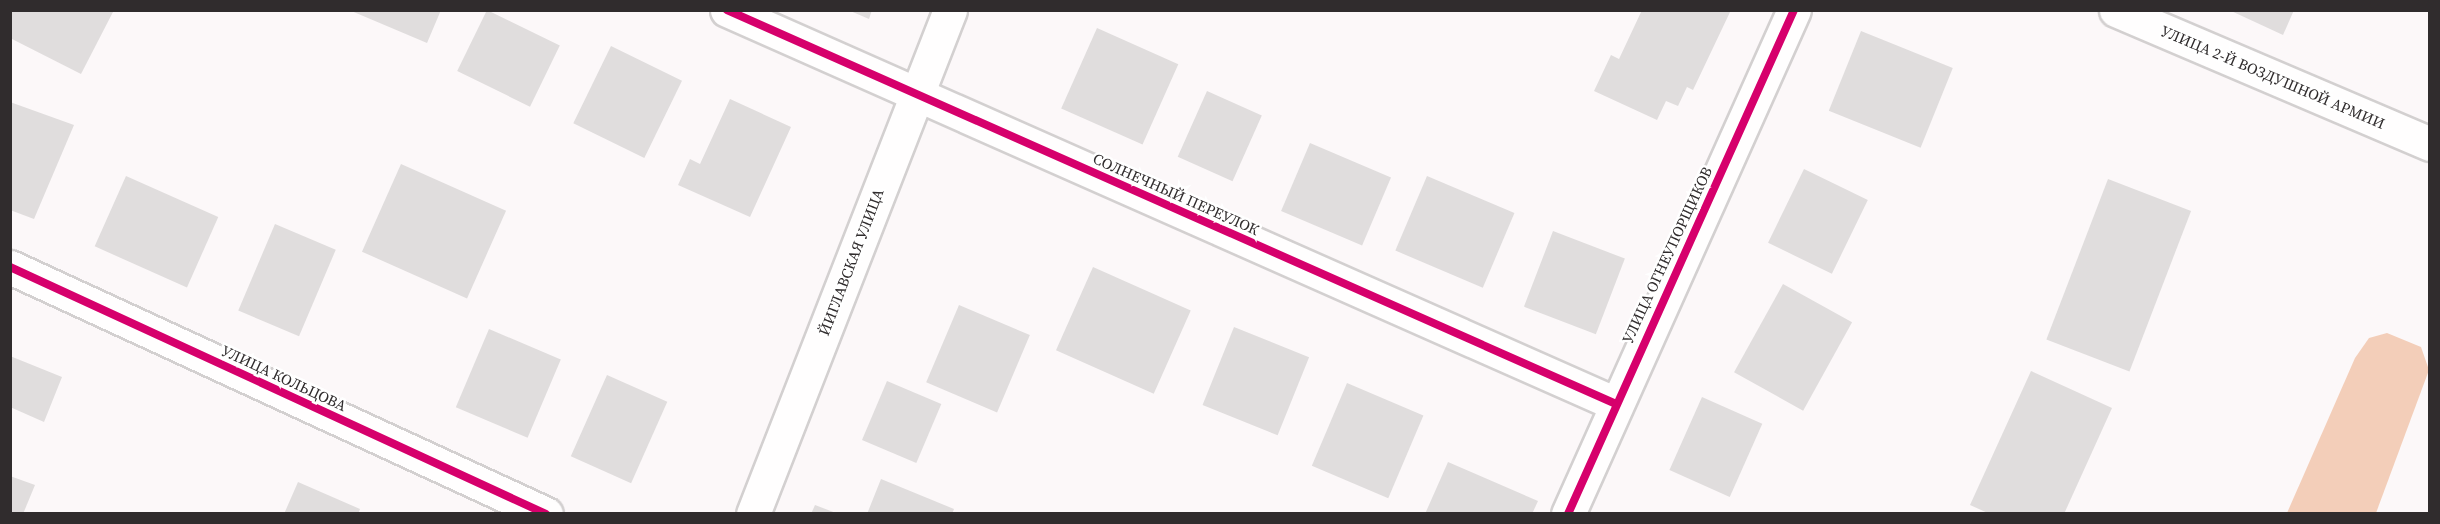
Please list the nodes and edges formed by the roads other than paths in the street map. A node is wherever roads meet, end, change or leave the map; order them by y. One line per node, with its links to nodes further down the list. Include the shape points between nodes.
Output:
1 (728, 10): 5 (street, СОЛНЕЧНЫЙ ПЕРЕУЛОК)
2 (951, 10): 5 (street, ЙИГЛАВСКАЯ УЛИЦА)
3 (1794, 10): 8 (street, УЛИЦА ОГНЕУПОРЩИКОВ)
4 (2116, 10): 6 (street, УЛИЦА 2-Й ВОЗДУШНОЙ АРМИИ)
5 (917, 94): 8 (street, СОЛНЕЧНЫЙ ПЕРЕУЛОК); 10 (street, ЙИГЛАВСКАЯ УЛИЦА)
6 (2430, 144)
7 (10, 267): 9 (street, УЛИЦА КОЛЬЦОВА)
8 (1614, 403): 11 (street, УЛИЦА ОГНЕУПОРЩИКОВ)
9 (546, 513)
10 (753, 513)
11 (1568, 513)

